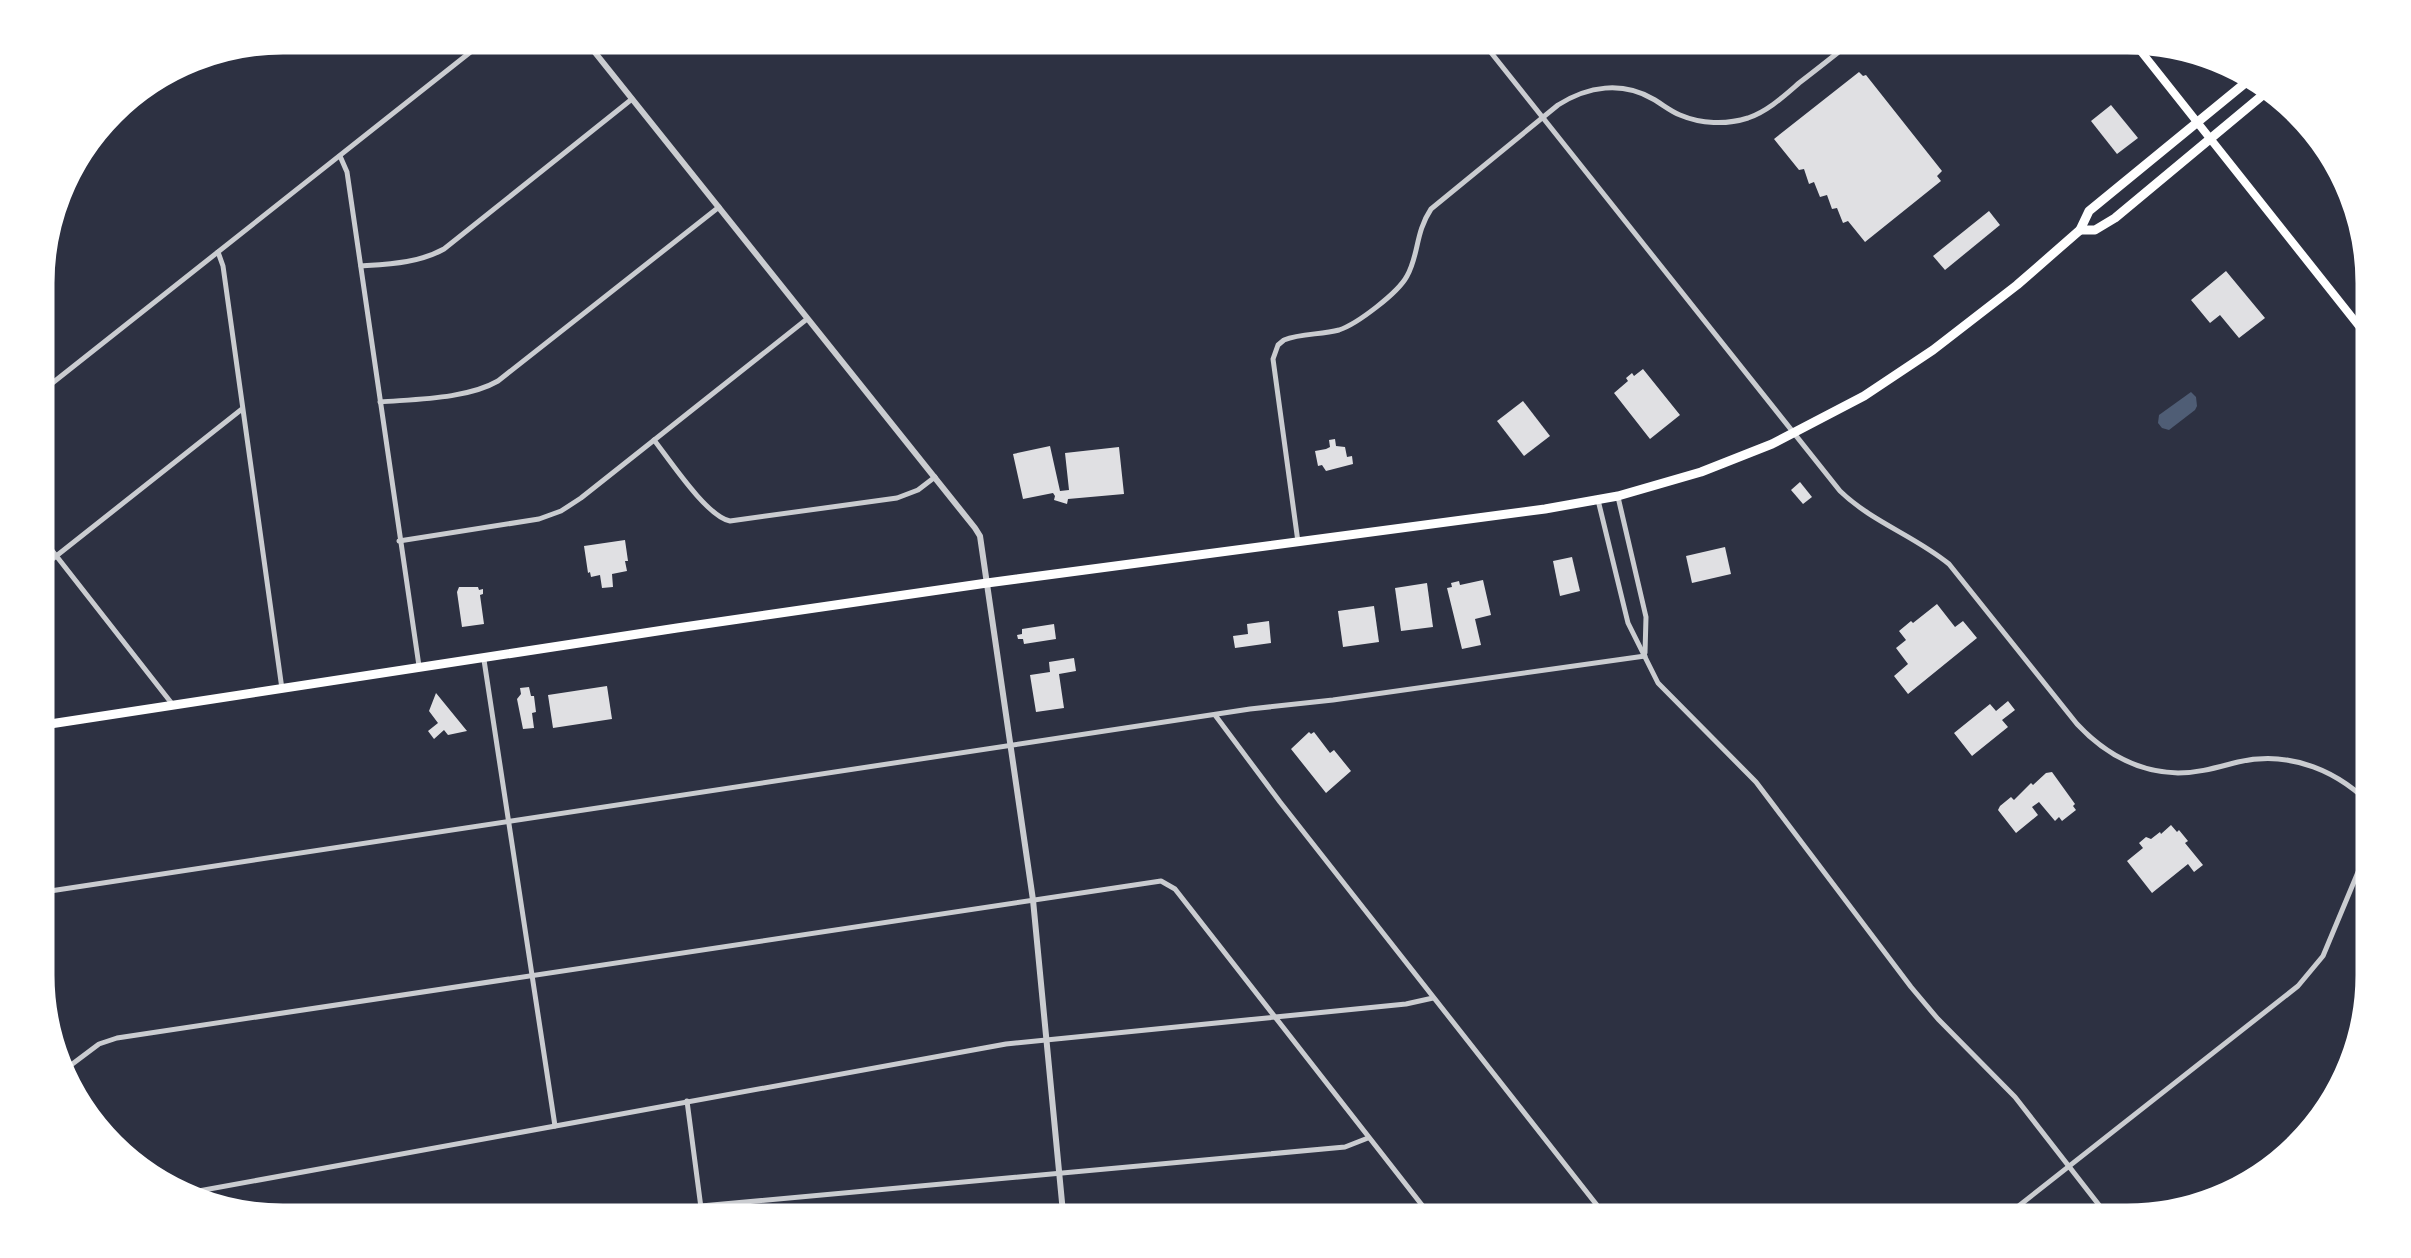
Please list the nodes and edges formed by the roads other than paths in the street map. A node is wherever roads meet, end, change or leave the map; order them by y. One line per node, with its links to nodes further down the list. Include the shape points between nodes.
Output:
1 (471, 52): 12 (street)
2 (595, 52): 8 (street)
3 (1491, 52): 9 (street)
4 (1839, 52): 9 (street, via 1763,111 1744,118 1690,118 1624,88 1577,94)
5 (2142, 53): 10 (main road)
6 (2245, 84): 10 (main road)
7 (2262, 96): 11 (main road)
8 (632, 99): 13 (street); 16 (street, via 444,248 411,262)
9 (1543, 117): 22 (street); 28 (street, via 1431,209 1400,286 1349,326 1278,345 1273,359)
10 (2197, 124): 11 (main road); 14 (main road, via 2089,211)
11 (2209, 138): 14 (main road, via 2103,226); 18 (main road)
12 (340, 156): 15 (street); 16 (street)
13 (719, 207): 17 (street); 20 (street, via 491,385)
14 (2080, 230): 22 (main road, via 1933,350)
15 (218, 252): 19 (street); 21 (street)
16 (360, 266): 20 (street)
17 (808, 318): 23 (street); 24 (street)
18 (2358, 325)
19 (53, 383)
20 (380, 402): 27 (street)
21 (242, 409): 30 (street); 36 (street)
22 (1795, 432): 25 (main road, via 1701,472); 41 (street, via 1847,498 1949,564 2077,724 2110,752 2142,768 2178,773 2256,759 2292,760)
23 (654, 440): 24 (street, via 722,520 897,498); 27 (street, via 550,516)
24 (935, 477): 32 (street, via 980,536)
25 (1618, 496): 26 (main road); 33 (street, via 1646,617)
26 (1598, 500): 28 (main road); 33 (street, via 1628,623)
27 (400, 541): 35 (street)
28 (1298, 542): 32 (main road)
29 (53, 551): 30 (street)
30 (57, 556): 31 (street); 37 (street)
31 (53, 559)
32 (987, 584): 34 (main road); 40 (street)
33 (1645, 656): 38 (street); 54 (street, via 1658,683 1756,782 1910,987 2008,1088)
34 (484, 657): 35 (main road); 42 (street)
35 (419, 666): 36 (main road)
36 (282, 689): 37 (main road)
37 (172, 705): 39 (main road)
38 (1215, 715): 40 (street); 47 (street)
39 (52, 723)
40 (1011, 746): 42 (street); 45 (street)
41 (2358, 794)
42 (509, 820): 44 (street); 46 (street)
43 (2358, 872): 54 (street, via 2323,956 2298,986)
44 (52, 891)
45 (1034, 900): 46 (street); 48 (street, via 1166,882); 49 (street)
46 (533, 976): 50 (street, via 117,1038); 52 (street)
47 (1433, 998): 48 (street); 58 (street)
48 (1274, 1018): 49 (street); 53 (street)
49 (1046, 1038): 51 (street); 55 (street)
50 (71, 1066)
51 (687, 1101): 52 (street); 61 (street)
52 (555, 1126): 56 (street)
53 (1369, 1137): 55 (street, via 1345,1147); 57 (street)
54 (2069, 1166): 59 (street); 60 (street)
55 (1060, 1174): 62 (street); 63 (street)
56 (202, 1190)
57 (1422, 1205)
58 (1597, 1205)
59 (2019, 1205)
60 (2100, 1205)
61 (701, 1206)
62 (704, 1206)
63 (1063, 1206)

